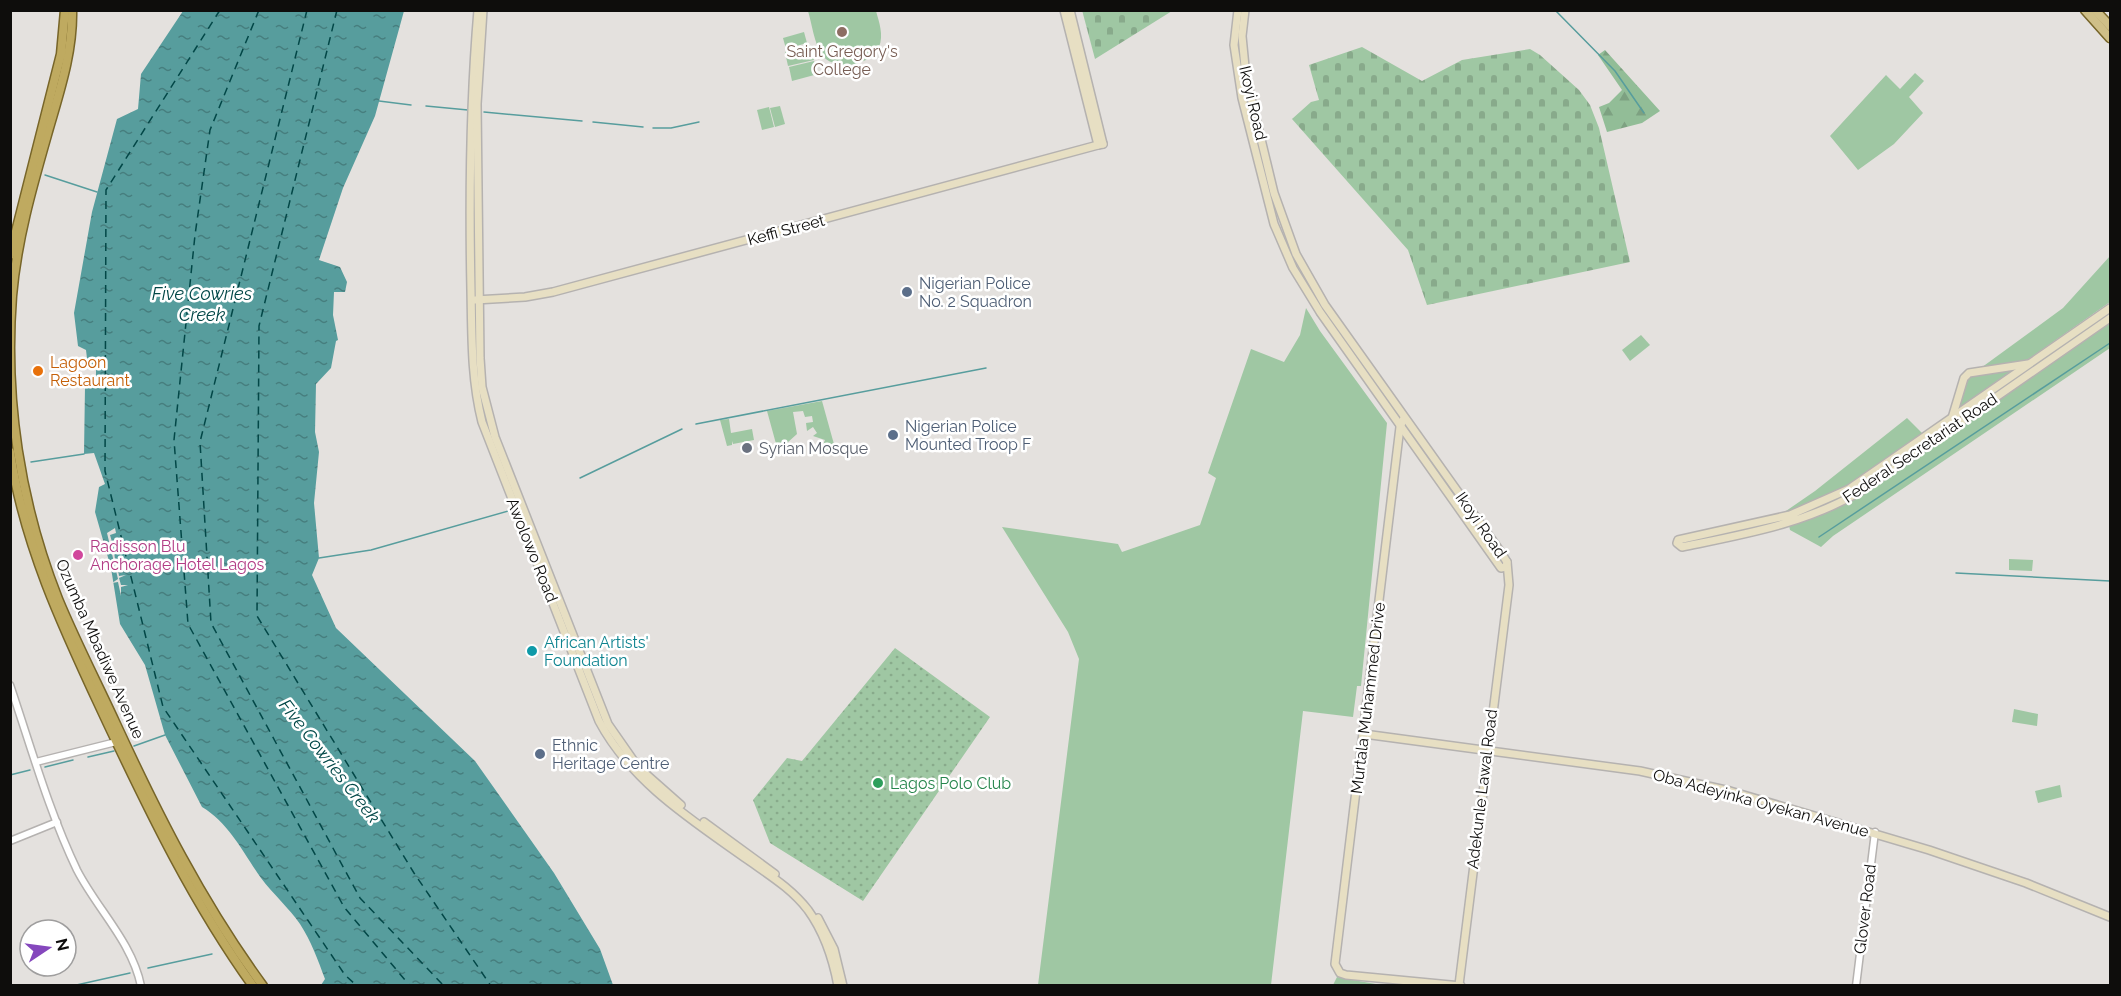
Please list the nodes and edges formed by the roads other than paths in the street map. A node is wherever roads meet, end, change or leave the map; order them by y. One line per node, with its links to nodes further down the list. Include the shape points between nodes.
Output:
1 (65, 10): 14 (highway, via 61,54)
2 (72, 10): 26 (highway, Ozumba Mbadiwe Avenue, via 68,55 21,229 12,298 16,440)
3 (478, 10): 16 (main road, Awolowo Road, via 472,95)
4 (483, 10): 15 (main road, Awolowo Road, via 478,67)
5 (1064, 10): 13 (main road)
6 (1070, 10): 13 (main road, via 1103,144)
7 (1238, 10): 22 (main road, Ikoyi Road, via 1234,45 1237,75 1279,236 1312,300)
8 (1245, 10): 20 (main road, Ikoyi Road, via 1245,70 1286,232 1317,293)
9 (2085, 10): 12 (main road)
10 (2095, 10): 11 (main road)
11 (2110, 26)
12 (2110, 38)
13 (1098, 145): 15 (main road, Keffi Street, via 553,292)
14 (10, 255)
15 (480, 299): 16 (main road, Keffi Street); 42 (main road, Awolowo Road, via 482,387 492,427 608,724 630,758 658,787 786,882 809,906 830,939)
16 (471, 300): 41 (main road, Awolowo Road, via 472,378 482,422 610,742 653,790 800,900 823,936)
17 (2110, 308): 19 (main road, Federal Secretariat Road)
18 (2110, 318): 21 (main road, Federal Secretariat Road, via 1861,491 1832,507 1749,534 1682,547 1677,543 1790,515 1830,499)
19 (2030, 363): 21 (main road, Federal Secretariat Road); 21 (main road, via 1970,373 1964,378)
20 (1404, 418): 22 (main road, Murtala Muhammed Drive); 27 (main road, Ikoyi Road)
21 (1952, 418)
22 (1400, 427): 23 (main road, Ikoyi Road); 24 (main road, Murtala Muhammed Drive)
23 (1411, 442): 24 (main road, via 1404,441); 27 (main road, Ikoyi Road)
24 (1398, 446): 29 (main road, Murtala Muhammed Drive)
25 (10, 452): 26 (highway, Ozumba Mbadiwe Avenue)
26 (32, 534): 30 (highway, Ozumba Mbadiwe Avenue, via 51,600)
27 (1504, 565): 31 (main road, Adekunle Lawal Road, via 1509,579)
28 (10, 685): 32 (street)
29 (1364, 734): 31 (main road, Oba Adeyinka Oyekan Avenue); 37 (main road, Murtala Muhammed Drive, via 1335,964 1346,975)
30 (120, 741): 32 (street); 39 (highway, Ozumba Mbadiwe Avenue, via 184,879); 40 (highway, Ozumba Mbadiwe Avenue, via 194,882)
31 (1487, 749): 34 (main road, Oba Adeyinka Oyekan Avenue, via 1664,776); 37 (main road, Adekunle Lawal Road)
32 (36, 762): 33 (street)
33 (57, 822): 35 (street); 38 (street, via 82,878 129,952)
34 (1875, 832): 36 (main road, Oba Adeyinka Oyekan Avenue, via 2026,883); 43 (street, Glover Road)
35 (10, 841)
36 (2110, 917)
37 (1460, 985)
38 (141, 986)
39 (252, 986)
40 (263, 986)
41 (838, 986)
42 (843, 986)
43 (1856, 986)

